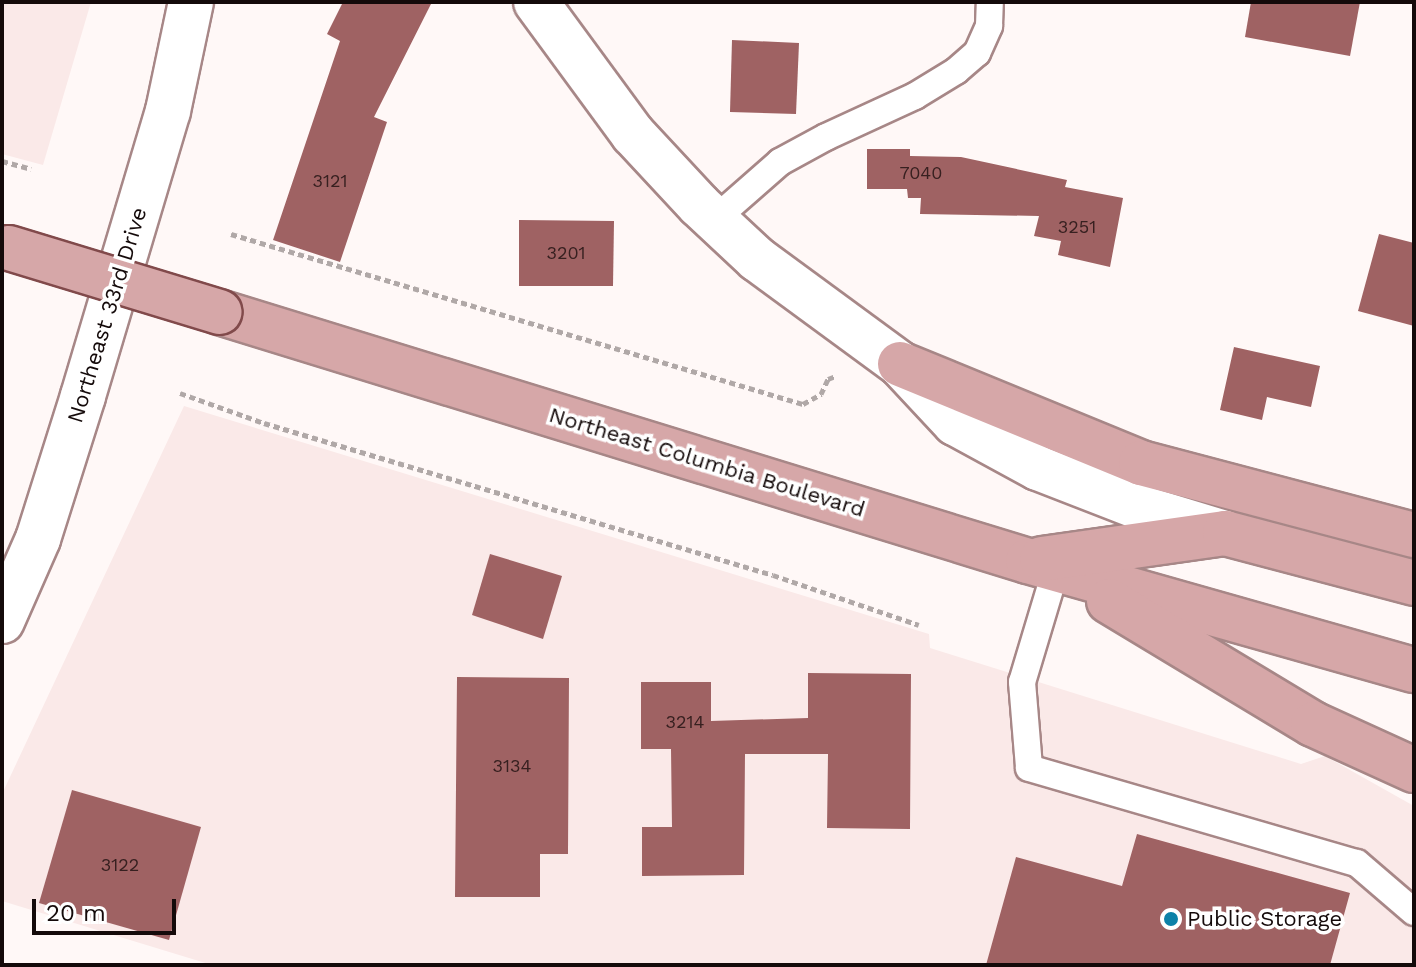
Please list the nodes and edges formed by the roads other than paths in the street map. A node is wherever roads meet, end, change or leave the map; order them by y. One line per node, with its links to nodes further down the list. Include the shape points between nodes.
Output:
1 (191, 2): 11 (main road, Northeast 33rd Drive, via 168,111 87,382 38,539)
2 (536, 2): 4 (main road, via 633,134)
3 (990, 2): 4 (lane, via 989,26 977,53 956,71 780,162)
4 (714, 220): 6 (main road, via 757,259)
5 (4, 248): 9 (main road, Northeast Columbia Boulevard, bridge)
6 (900, 364): 7 (main road, via 955,423 998,449 1136,506); 8 (main road, via 1141,463)
7 (1225, 533): 9 (main road); 10 (main road)
8 (1414, 535)
9 (1042, 565): 12 (main road, Northeast Columbia Boulevard); 13 (main road, via 1313,724); 14 (lane, via 1022,682 1029,768 1357,863)
10 (1414, 583)
11 (2, 621)
12 (1414, 670)
13 (1414, 770)
14 (1414, 912)

